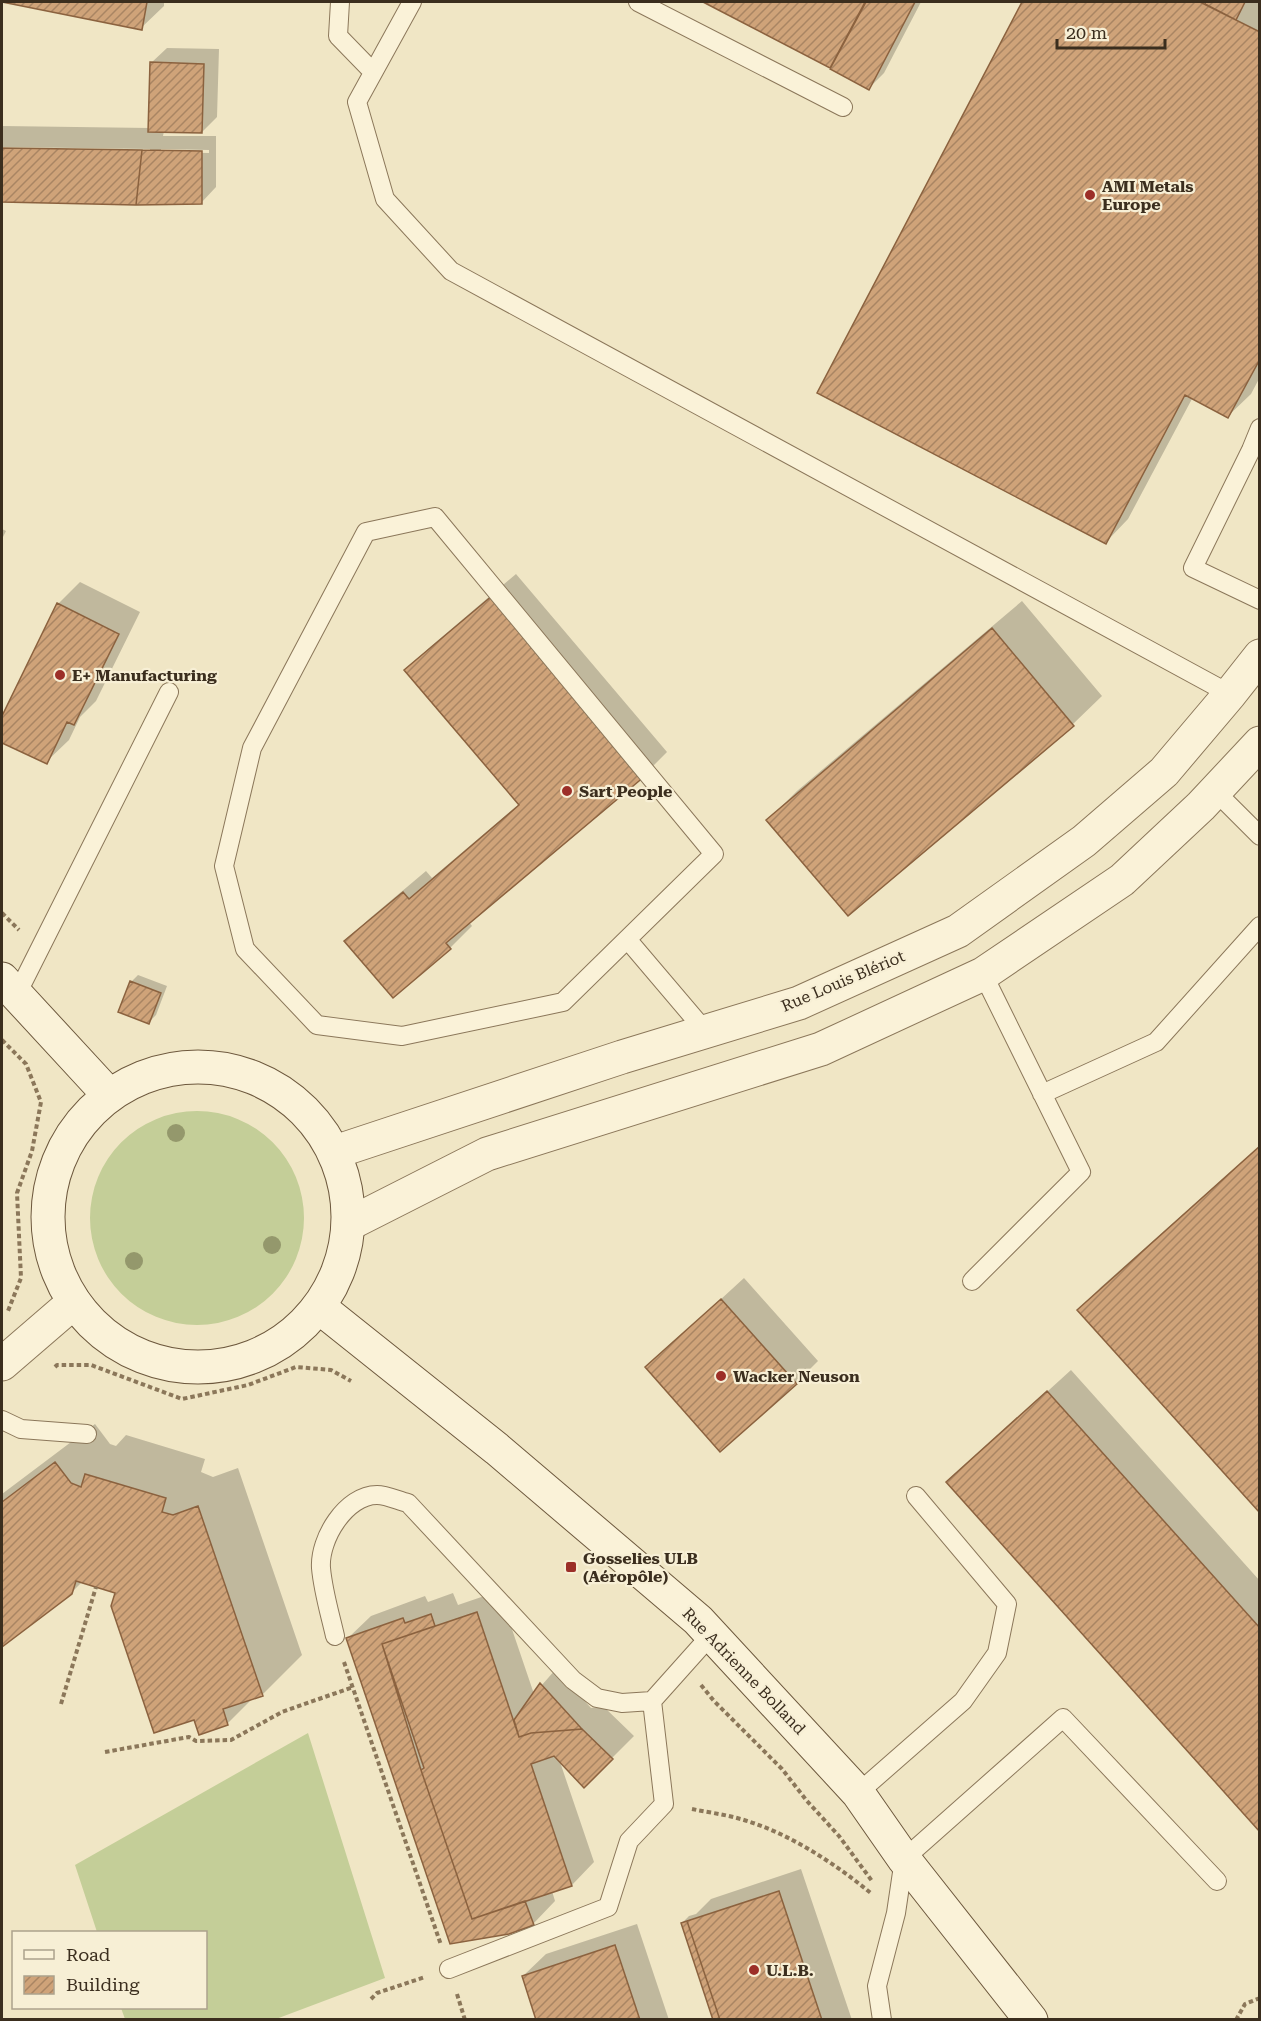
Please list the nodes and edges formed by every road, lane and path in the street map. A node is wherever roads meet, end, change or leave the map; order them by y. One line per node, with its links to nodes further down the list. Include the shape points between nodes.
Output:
1 (340, 2): 4 (lane, via 338,36)
2 (412, 2): 4 (lane)
3 (638, 2): 5 (lane)
4 (374, 72): 10 (lane, via 357,102 385,199 451,271)
5 (843, 107)
6 (1260, 428): 7 (lane, via 1193,568)
7 (1260, 600)
8 (1260, 656): 10 (street, Rue Louis Blériot)
9 (169, 692): 17 (lane)
10 (1230, 694): 18 (street, Rue Louis Blériot, via 1164,772 1084,841 958,931 799,1003)
11 (1260, 743): 12 (street)
12 (1215, 791): 13 (lane); 16 (street, via 1122,880)
13 (1260, 836)
14 (1260, 926): 20 (lane, via 1156,1042)
15 (627, 939): 15 (lane, via 562,1002 402,1035 317,1025 245,949 224,866 252,748 366,532 435,517 714,854); 18 (lane)
16 (983, 974): 20 (lane); 23 (street, via 822,1049 487,1154)
17 (9, 986): 21 (street)
18 (706, 1032): 22 (street, Rue Louis Blériot)
19 (2, 1040): 27 (path, via 26,1064 41,1102 32,1151 17,1192 21,1278)
20 (1042, 1094): 24 (lane, via 1081,1172)
21 (110, 1095): 22 (street, via 148,1075 192,1066 235,1071 276,1088 310,1116); 25 (street, via 74,1131 59,1158 50,1187 47,1216 55,1264)
22 (334, 1152): 23 (street, via 346,1187)
23 (349, 1224): 26 (street, via 340,1268)
24 (972, 1281)
25 (74, 1302): 26 (street, via 106,1336 148,1359 195,1368 242,1361 285,1340); 28 (street)
26 (319, 1307): 33 (street, Rue Adrienne Bolland, via 497,1449)
27 (5, 1316)
28 (2, 1364)
29 (2, 1420): 30 (lane, via 21,1429)
30 (87, 1434)
31 (916, 1496): 39 (lane, via 1007,1604 997,1653 963,1701)
32 (96, 1587): 37 (path)
33 (711, 1635): 36 (lane); 39 (street, Rue Adrienne Bolland)
34 (335, 1636): 35 (path); 36 (lane, via 321,1565 327,1537 341,1513 360,1498 379,1495 408,1503 573,1680 597,1698 622,1703)
35 (353, 1687): 38 (path, via 282,1712 231,1740 196,1741 189,1737); 44 (path)
36 (652, 1701): 40 (lane)
37 (61, 1704)
38 (105, 1752)
39 (858, 1793): 41 (street, Rue Adrienne Bolland)
40 (664, 1804): 43 (path, via 738,1818 790,1839 841,1869); 44 (lane, via 629,1841 608,1907)
41 (904, 1859): 42 (lane, via 1063,1718); 43 (lane); 49 (street, Rue Adrienne Bolland)
42 (1217, 1881)
43 (896, 1913): 48 (lane, via 877,1986)
44 (449, 1969): 46 (path, via 377,1993); 47 (path)
45 (1260, 1998): 50 (path, via 1245,2004)
46 (371, 1999)
47 (465, 2019)
48 (882, 2019)
49 (1031, 2019)
50 (1236, 2019)

